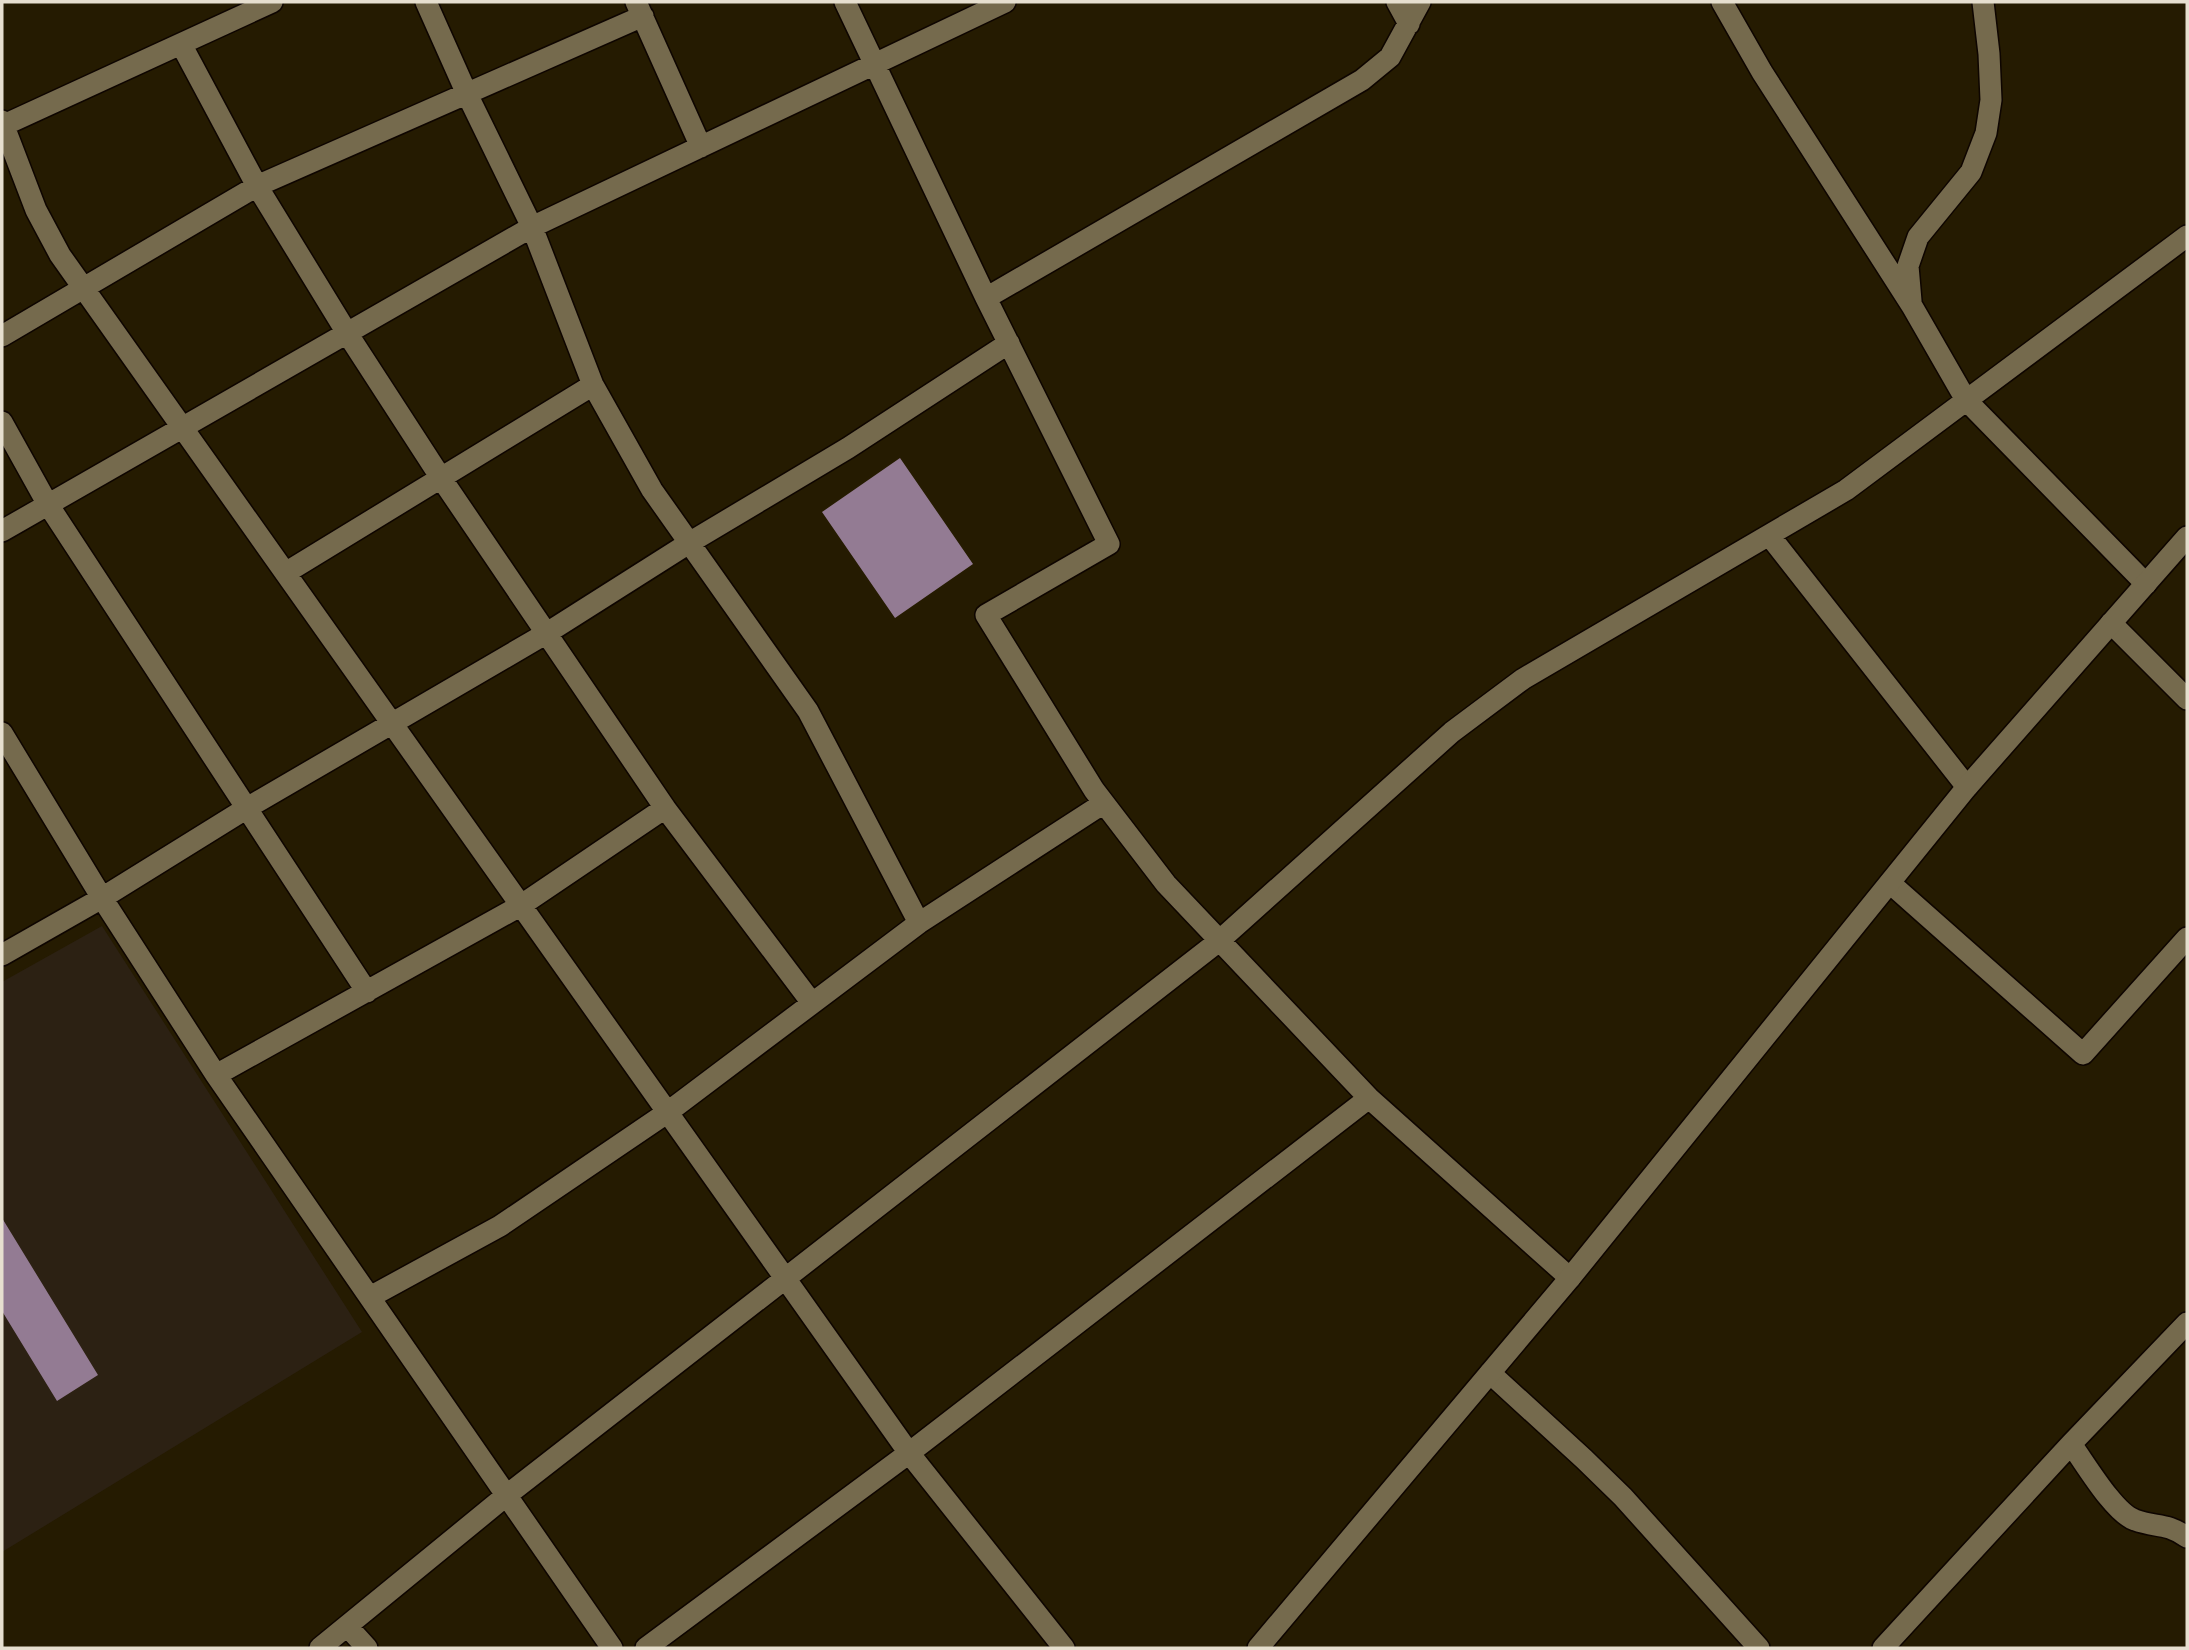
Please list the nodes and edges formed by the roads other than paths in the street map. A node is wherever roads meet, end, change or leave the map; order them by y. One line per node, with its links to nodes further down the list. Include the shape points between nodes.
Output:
1 (272, 2): 11 (street)
2 (426, 2): 13 (street)
3 (845, 2): 12 (street)
4 (1005, 2): 12 (street)
5 (1397, 2): 10 (street)
6 (1420, 2): 10 (street)
7 (1723, 2): 21 (street, via 1762,72)
8 (1983, 2): 21 (street, via 1991,100 1986,133 1971,172 1918,237 1908,266)
9 (640, 9): 13 (street); 15 (street)
10 (1409, 24): 20 (street, via 1390,57 1362,80)
11 (181, 44): 14 (street); 16 (street)
12 (875, 64): 15 (street); 20 (street)
13 (467, 94): 16 (street); 17 (street)
14 (2, 124): 19 (street, via 36,210)
15 (701, 147): 17 (street)
16 (257, 186): 19 (street); 22 (street)
17 (532, 227): 22 (street); 25 (street)
18 (2187, 236): 26 (street)
19 (83, 288): 23 (street); 28 (street)
20 (986, 298): 24 (street)
21 (1912, 306): 26 (street)
22 (347, 333): 28 (street); 29 (street)
23 (2, 336)
24 (1009, 343): 33 (street, via 848,449); 43 (street, via 1109,544 986,615)
25 (593, 384): 29 (street); 33 (street, via 652,490)
26 (1966, 400): 32 (street, via 1846,490); 36 (street)
27 (2, 422): 30 (street)
28 (183, 428): 30 (street); 35 (street)
29 (441, 478): 35 (street); 38 (street)
30 (47, 503): 31 (street); 44 (street)
31 (2, 531)
32 (1769, 535): 42 (street); 51 (street, via 1486,705)
33 (689, 543): 38 (street); 49 (street, via 808,711)
34 (2184, 547): 36 (street)
35 (287, 572): 40 (street)
36 (2146, 584): 37 (street)
37 (2111, 623): 39 (street); 42 (street)
38 (547, 633): 40 (street); 45 (street)
39 (2187, 699)
40 (391, 724): 44 (street); 48 (street)
41 (2, 733): 47 (street)
42 (1967, 787): 46 (street)
43 (1104, 803): 49 (street); 51 (street, via 1166,884)
44 (247, 808): 47 (street); 53 (street)
45 (665, 808): 48 (street); 54 (street)
46 (1890, 883): 50 (street, via 2083,1054); 59 (street)
47 (102, 898): 52 (street); 55 (street)
48 (520, 906): 53 (street); 57 (street)
49 (919, 923): 54 (street)
50 (2187, 938)
51 (1219, 941): 56 (street); 58 (street)
52 (2, 955)
53 (367, 992): 55 (street)
54 (812, 1003): 57 (street)
55 (216, 1075): 60 (street)
56 (1369, 1098): 59 (street); 64 (street)
57 (668, 1112): 58 (street); 60 (street, via 500,1226)
58 (786, 1277): 64 (street); 65 (street)
59 (1570, 1278): 62 (street)
60 (370, 1297): 65 (street)
61 (2187, 1323): 63 (street)
62 (1490, 1373): 73 (street); 74 (street, via 1623,1497)
63 (2071, 1444): 66 (street, via 2118,1510 2134,1520 2172,1527); 75 (street)
64 (909, 1453): 71 (street); 72 (street)
65 (507, 1495): 67 (street); 70 (street)
66 (2187, 1537)
67 (348, 1627): 68 (street); 69 (street)
68 (320, 1648)
69 (367, 1648)
70 (612, 1648)
71 (646, 1648)
72 (1064, 1648)
73 (1258, 1648)
74 (1759, 1648)
75 (1883, 1648)

